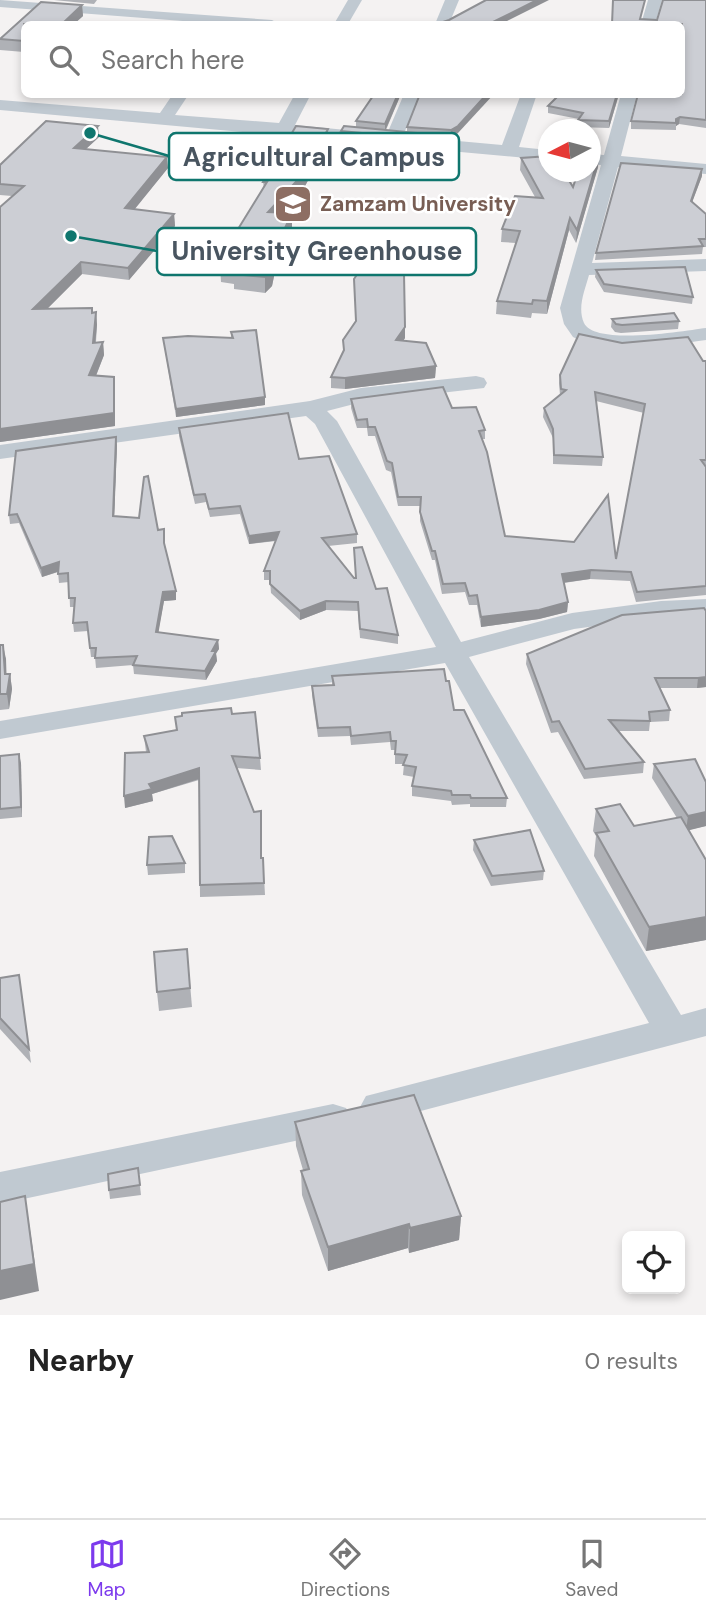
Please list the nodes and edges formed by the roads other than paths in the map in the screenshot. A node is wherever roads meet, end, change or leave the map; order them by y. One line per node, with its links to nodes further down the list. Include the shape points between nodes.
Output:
1 (147, 0): 8 (street)
2 (355, 0): 10 (street)
3 (452, 0): 11 (street)
4 (655, 0): 12 (street)
5 (0, 3): 6 (street)
6 (40, 4): 8 (street); 9 (street)
7 (237, 19): 8 (street)
8 (128, 20)
9 (21, 21)
10 (343, 21)
11 (443, 21)
12 (649, 21)
13 (56, 98): 20 (street)
14 (178, 98): 21 (street)
15 (301, 98): 22 (street)
16 (410, 98): 23 (street)
17 (528, 98): 24 (street)
18 (627, 98): 26 (street)
19 (0, 105): 20 (street)
20 (45, 109): 21 (street)
21 (164, 118): 22 (street)
22 (285, 128): 23 (street)
23 (393, 139): 24 (street)
24 (509, 151): 25 (street)
25 (538, 154)
26 (601, 160): 27 (street)
27 (706, 169)
28 (597, 182): 30 (street)
29 (706, 265): 30 (street)
30 (582, 269): 31 (street, via 570,308 581,335 613,341)
31 (706, 334)
32 (476, 383): 33 (street, via 361,395)
33 (311, 408): 34 (street); 36 (street, via 325,421)
34 (0, 452)
35 (706, 607): 36 (street, via 572,621)
36 (453, 653): 37 (street); 38 (street)
37 (0, 730)
38 (689, 1026): 39 (street, via 335,1119)
39 (0, 1188)

